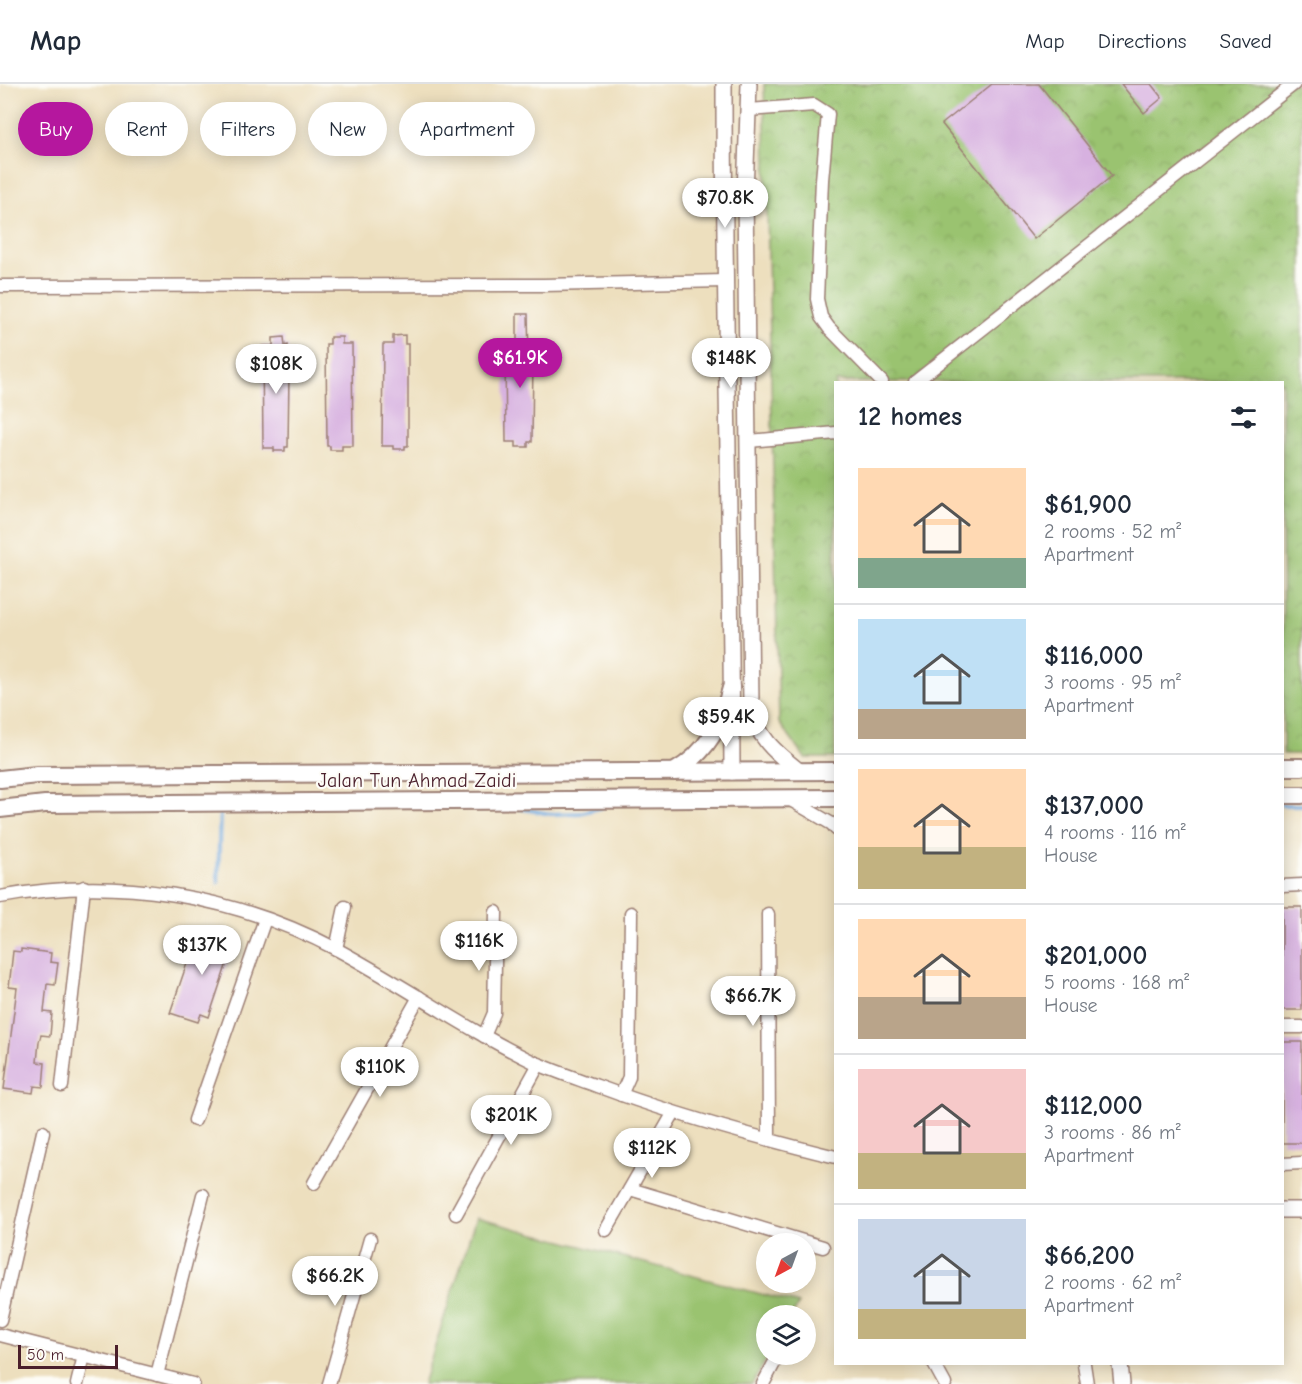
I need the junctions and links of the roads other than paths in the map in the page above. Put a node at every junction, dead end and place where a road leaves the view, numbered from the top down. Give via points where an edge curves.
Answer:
1 (724, 84) edge
2 (749, 84) edge
3 (1294, 84) edge
4 (749, 110) junction
5 (745, 193) junction
6 (724, 282) junction
7 (0, 286) edge
8 (747, 336) junction
9 (881, 381) edge
10 (916, 381) edge
11 (834, 433) edge
12 (749, 441) junction
13 (731, 524) junction
14 (731, 688) junction
15 (1284, 767) edge
16 (1302, 767) edge
17 (799, 771) junction
18 (834, 771) edge
19 (673, 772) junction
20 (732, 772) junction
21 (0, 779) edge
22 (1284, 795) edge
23 (1302, 795) edge
24 (787, 798) junction
25 (834, 798) edge
26 (0, 809) edge
27 (834, 826) edge
28 (1302, 885) edge
29 (1284, 886) edge
30 (84, 887) junction
31 (0, 897) edge
32 (345, 907) dead end
33 (496, 912) dead end
34 (631, 913) dead end
35 (768, 914) dead end
36 (265, 919) junction
37 (336, 949) junction
38 (419, 997) junction
39 (1284, 1027) edge
40 (1302, 1027) edge
41 (484, 1036) junction
42 (539, 1064) junction
43 (62, 1086) dead end
44 (621, 1095) junction
45 (673, 1114) junction
46 (195, 1120) dead end
47 (43, 1132) dead end
48 (769, 1139) junction
49 (834, 1156) edge
50 (1302, 1163) edge
51 (1284, 1164) edge
52 (314, 1183) dead end
53 (630, 1189) junction
54 (203, 1196) dead end
55 (1284, 1210) edge
56 (1302, 1210) edge
57 (456, 1214) dead end
58 (606, 1230) dead end
59 (370, 1239) dead end
60 (823, 1247) dead end
61 (0, 1320) edge
62 (0, 1335) edge
63 (84, 1356) junction
64 (773, 1365) edge
65 (935, 1365) edge
66 (1085, 1365) edge
67 (1120, 1365) edge
68 (157, 1375) junction
69 (77, 1384) edge
70 (193, 1384) edge
71 (329, 1384) edge
72 (763, 1384) edge
73 (945, 1384) edge
74 (1087, 1384) edge
75 (1122, 1384) edge

1 - 6 street
2 - 4 street
3 - 10 street
4 - 5 street
4 - 9 street via 814,105 828,114 817,299 821,318
5 - 6 street via 741,262
5 - 8 street
6 - 7 street
6 - 8 street via 740,301
6 - 13 street
8 - 12 street
11 - 12 street
12 - 13 street via 739,468
12 - 17 street via 752,715 771,749
13 - 14 street
14 - 19 main road via 724,716 711,739
14 - 20 street
15 - 16 main road
17 - 18 main road, Jalan Tun Ahmad Zaidi
17 - 20 main road, Jalan Tun Ahmad Zaidi
19 - 20 main road, Jalan Tun Ahmad Zaidi
19 - 21 main road, Jalan Tun Ahmad Zaidi via 49,775
22 - 23 main road
24 - 25 main road, Jalan Tun Ahmad Zaidi
24 - 26 main road, Jalan Tun Ahmad Zaidi via 45,804
24 - 27 street
28 - 29 street
30 - 31 street
30 - 36 street via 170,894 213,902
30 - 43 street
32 - 37 street
33 - 41 street via 494,1013
34 - 44 street via 629,1077
35 - 48 street
36 - 37 street
36 - 46 street
37 - 38 street
38 - 41 street
38 - 52 street
39 - 40 street
41 - 42 street
42 - 44 street
42 - 57 street
44 - 45 street
45 - 48 street
45 - 53 street
47 - 61 street
48 - 49 street
50 - 51 street
53 - 58 street
53 - 60 street
54 - 68 street
55 - 56 street
59 - 71 street
62 - 63 street
63 - 68 street
63 - 69 street
64 - 72 street
65 - 73 street
66 - 74 street
67 - 75 street
68 - 70 street

